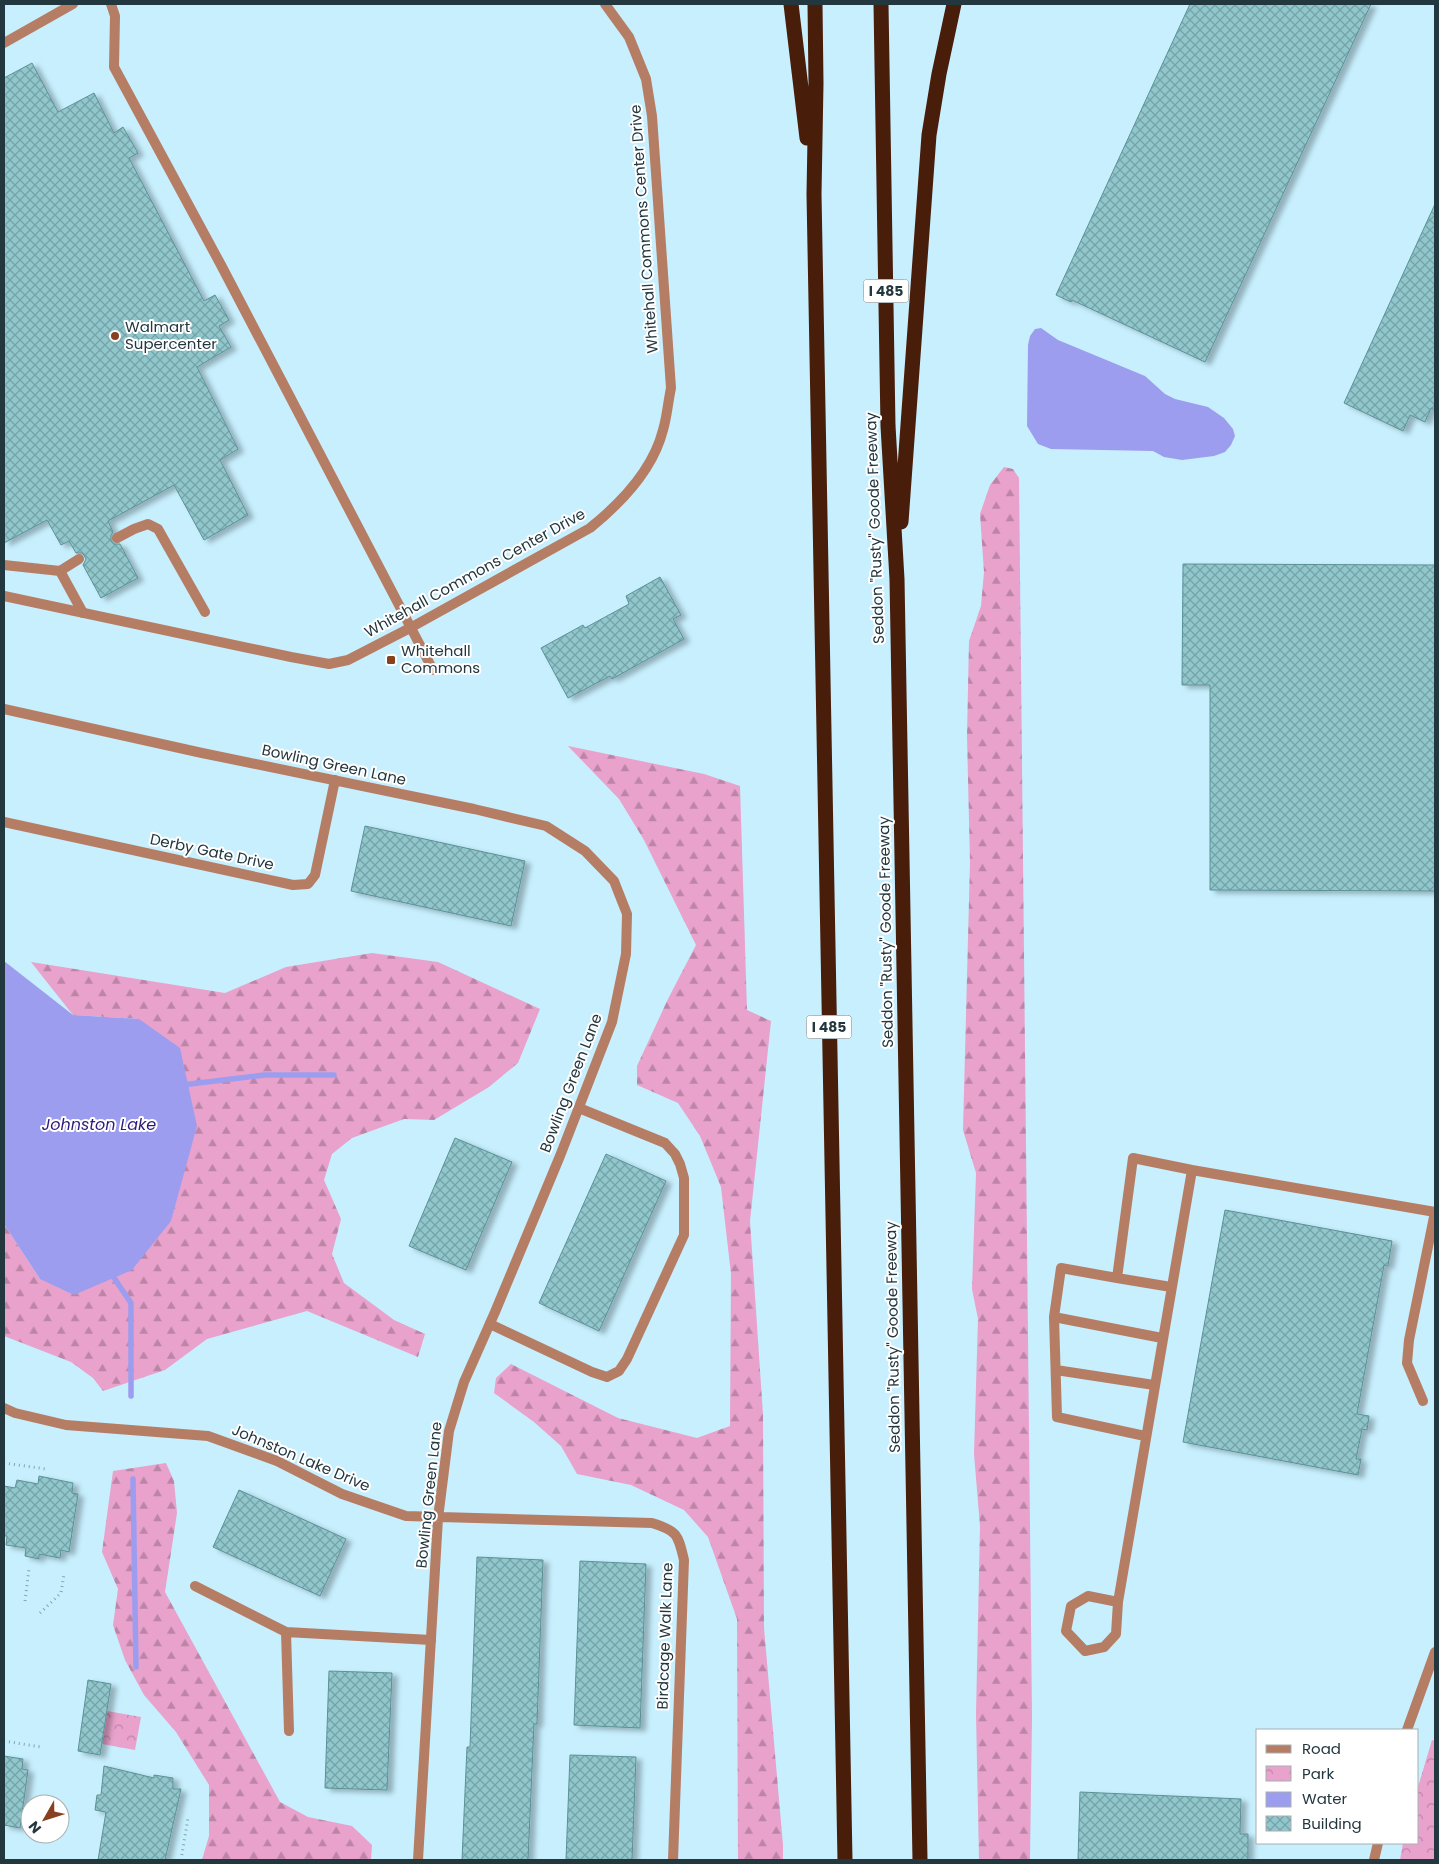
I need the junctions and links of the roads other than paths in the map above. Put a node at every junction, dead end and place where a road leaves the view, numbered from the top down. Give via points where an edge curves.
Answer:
1 (71, 4) edge
2 (111, 4) edge
3 (606, 4) edge
4 (791, 4) edge
5 (815, 4) edge
6 (881, 4) edge
7 (954, 4) edge
8 (4, 43) edge
9 (814, 194) junction
10 (117, 538) dead end
11 (79, 559) dead end
12 (4, 565) edge
13 (60, 571) junction
14 (897, 579) junction
15 (4, 596) edge
16 (205, 612) dead end
17 (83, 613) junction
18 (410, 628) junction
19 (433, 670) dead end
20 (4, 709) edge
21 (335, 780) junction
22 (4, 822) edge
23 (579, 1108) junction
24 (1192, 1170) junction
25 (1435, 1212) edge
26 (1117, 1278) junction
27 (1171, 1287) junction
28 (1054, 1317) junction
29 (490, 1324) junction
30 (1162, 1338) junction
31 (1056, 1370) junction
32 (1154, 1386) junction
33 (1423, 1401) dead end
34 (4, 1408) edge
35 (1145, 1436) junction
36 (438, 1518) junction
37 (195, 1586) dead end
38 (1118, 1602) junction
39 (286, 1632) junction
40 (431, 1640) junction
41 (1435, 1652) edge
42 (1407, 1729) edge
43 (289, 1731) dead end
44 (1378, 1844) edge
45 (418, 1860) edge
46 (672, 1860) edge
47 (845, 1860) edge
48 (920, 1860) edge
49 (1374, 1860) edge

1 - 8 street
2 - 18 street via 115,16 114,67
3 - 18 street, Whitehall Commons Center Drive via 628,37 646,79 652,116 671,388 663,431 651,461 629,491 590,528
4 - 9 highway
5 - 9 highway, I 485
6 - 14 highway, Seddon "Rusty" Goode Freeway / I 485 via 888,426
7 - 14 highway via 929,135
9 - 47 highway, I 485
10 - 16 street via 148,524 158,529
11 - 13 street
12 - 13 street
13 - 17 street
14 - 48 highway, Seddon "Rusty" Goode Freeway / I 485
15 - 17 street, Whitehall Commons Center Drive
17 - 18 street, Whitehall Commons Center Drive via 329,664 348,660
18 - 19 street
20 - 21 street, Bowling Green Lane
21 - 22 street, Derby Gate Drive via 315,875 308,884 293,885
21 - 23 street, Bowling Green Lane via 546,826 585,850 614,881 627,914 626,954 612,1022
23 - 29 street, Bowling Green Lane
23 - 29 street via 665,1143 675,1154 684,1178 684,1235 627,1359 619,1371 607,1377
24 - 25 street
24 - 26 street via 1133,1158
24 - 27 street
25 - 33 street via 1407,1363
26 - 27 street
26 - 28 street via 1061,1268
27 - 30 street
28 - 30 street
28 - 31 street
29 - 36 street, Bowling Green Lane via 464,1382 449,1431
30 - 32 street
31 - 32 street
31 - 35 street via 1057,1417
32 - 35 street
34 - 36 street, Johnston Lake Drive via 66,1425 208,1436 277,1461 342,1494 406,1516
35 - 38 street
36 - 40 street, Bowling Green Lane
36 - 46 street, Birdcage Walk Lane via 652,1524 669,1528 679,1539 684,1560
37 - 39 street
38 - 38 street via 1088,1596 1071,1606 1066,1631 1086,1652 1104,1647 1116,1634
39 - 40 street
39 - 43 street
40 - 45 street, Bowling Green Lane
41 - 42 street
44 - 49 street

